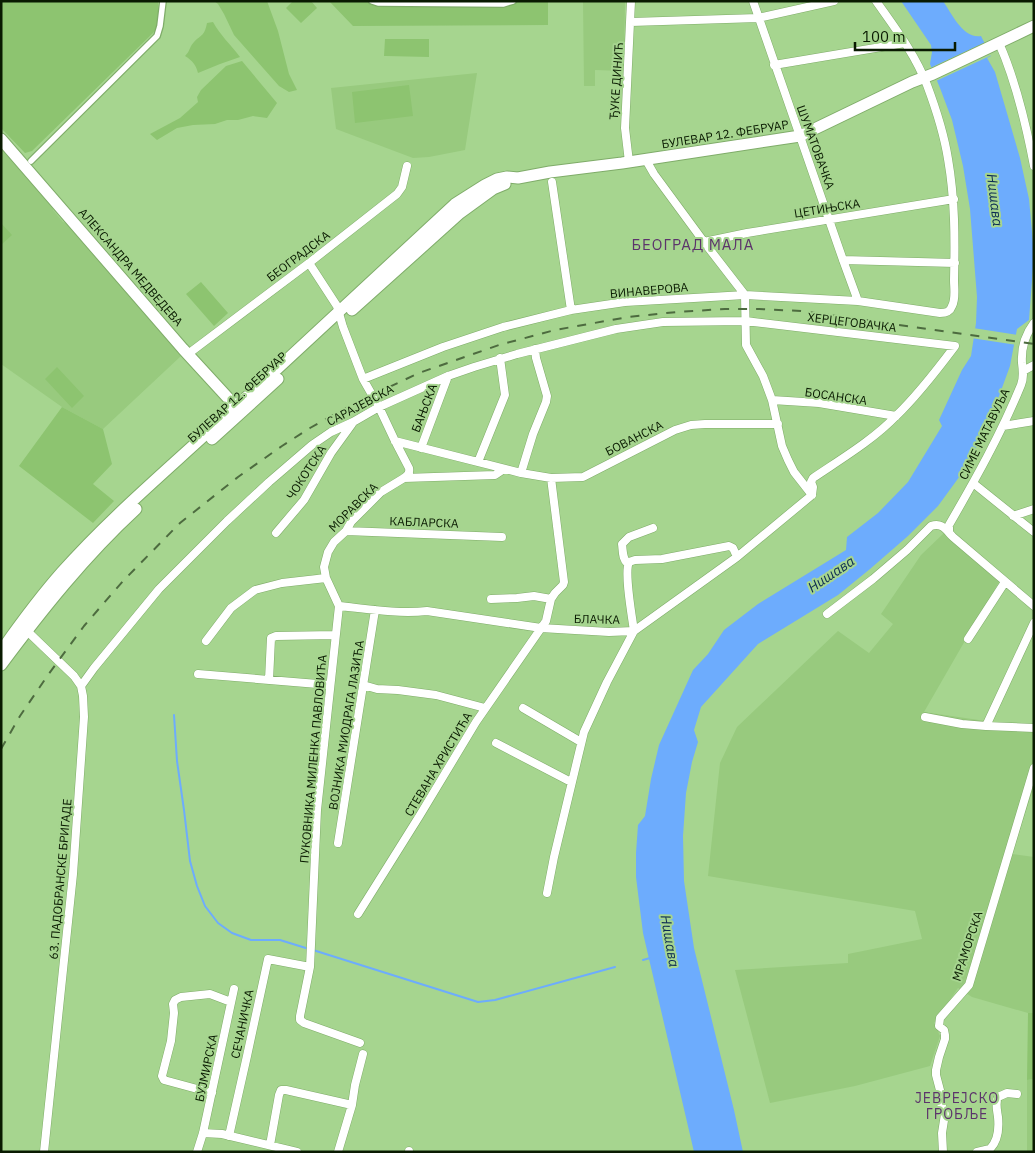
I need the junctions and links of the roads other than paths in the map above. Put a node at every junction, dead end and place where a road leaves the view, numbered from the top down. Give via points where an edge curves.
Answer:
1 (163, 1) edge
2 (372, 1) edge
3 (513, 1) edge
4 (632, 1) edge
5 (752, 1) edge
6 (834, 1) edge
7 (876, 1) edge
8 (758, 18) junction
9 (631, 22) junction
10 (1034, 26) edge
11 (906, 43) junction
12 (994, 45) junction
13 (774, 65) junction
14 (928, 76) junction
15 (800, 136) junction
16 (1031, 137) edge
17 (1, 139) edge
18 (646, 160) junction
19 (31, 161) dead end
20 (629, 162) junction
21 (407, 166) dead end
22 (1034, 166) edge
23 (552, 182) dead end
24 (954, 198) junction
25 (830, 219) junction
26 (704, 242) junction
27 (843, 260) junction
28 (309, 263) junction
29 (955, 263) junction
30 (745, 294) junction
31 (858, 301) junction
32 (571, 310) junction
33 (340, 316) junction
34 (745, 321) junction
35 (1034, 323) edge
36 (535, 349) junction
37 (188, 354) junction
38 (500, 358) junction
39 (1034, 365) edge
40 (1023, 371) junction
41 (448, 376) junction
42 (363, 379) junction
43 (772, 400) junction
44 (379, 407) junction
45 (238, 409) junction
46 (896, 416) junction
47 (1034, 421) edge
48 (353, 422) junction
49 (778, 424) junction
50 (1003, 426) junction
51 (395, 441) junction
52 (421, 448) junction
53 (478, 462) junction
54 (504, 469) junction
55 (521, 473) junction
56 (404, 478) junction
57 (551, 478) junction
58 (973, 483) junction
59 (812, 495) junction
60 (1034, 509) edge
61 (1013, 516) junction
62 (653, 528) dead end
63 (346, 530) junction
64 (949, 531) junction
65 (1034, 532) edge
66 (276, 533) dead end
67 (502, 537) dead end
68 (737, 557) junction
69 (628, 564) junction
70 (326, 578) junction
71 (1005, 582) junction
72 (491, 599) dead end
73 (551, 599) junction
74 (338, 606) junction
75 (1034, 606) edge
76 (375, 610) junction
77 (827, 614) dead end
78 (1034, 623) edge
79 (23, 628) junction
80 (541, 628) junction
81 (634, 631) junction
82 (335, 635) junction
83 (968, 639) dead end
84 (206, 641) dead end
85 (1, 651) edge
86 (1, 665) edge
87 (198, 674) dead end
88 (269, 680) junction
89 (330, 685) junction
90 (363, 685) junction
91 (81, 686) junction
92 (485, 708) junction
93 (523, 708) dead end
94 (925, 717) dead end
95 (986, 726) junction
96 (1034, 728) edge
97 (581, 742) junction
98 (496, 743) dead end
99 (1034, 768) edge
100 (571, 782) junction
101 (338, 843) dead end
102 (547, 893) dead end
103 (358, 914) dead end
104 (310, 967) junction
105 (234, 989) dead end
106 (232, 1002) junction
107 (360, 1043) dead end
108 (364, 1054) dead end
109 (212, 1093) junction
110 (1017, 1094) dead end
111 (352, 1104) junction
112 (204, 1133) junction
113 (229, 1136) junction
114 (270, 1145) junction
115 (44, 1152) edge
116 (197, 1152) edge
117 (297, 1152) edge
118 (338, 1152) edge
119 (943, 1152) edge
120 (977, 1152) edge

1 - 19 street via 157,36
2 - 3 street via 378,4 503,4
4 - 9 street, ЂУКЕ ДИНИЋ
5 - 8 street, ШУМАТОВАЧКА
6 - 8 street
7 - 11 street
8 - 9 street
8 - 13 street, ШУМАТОВАЧКА
9 - 20 street, ЂУКЕ ДИНИЋ via 624,128
10 - 12 main road, БУЛЕВАР 12. ФЕБРУАР
11 - 13 street
11 - 14 street
12 - 14 main road, БУЛЕВАР 12. ФЕБРУАР
12 - 16 street via 1009,68
13 - 15 street, ШУМАТОВАЧКА
14 - 15 main road, БУЛЕВАР 12. ФЕБРУАР
14 - 24 street
15 - 18 main road, БУЛЕВАР 12. ФЕБРУАР
15 - 25 street, ШУМАТОВАЧКА
16 - 22 street
17 - 37 main road, АЛЕКСАНДРА МЕДВЕДЕВА
18 - 20 main road, БУЛЕВАР 12. ФЕБРУАР
18 - 26 street
20 - 33 main road, БУЛЕВАР 12. ФЕБРУАР via 507,177 480,187 455,204
21 - 28 street, БЕОГРАДСКА via 397,194
23 - 32 street
24 - 25 street, ЦЕТИЊСКА
24 - 29 street
25 - 26 street, ЦЕТИЊСКА
25 - 27 street, ШУМАТОВАЧКА
26 - 30 street
27 - 29 street
27 - 31 street, ШУМАТОВАЧКА
28 - 33 street
28 - 37 street, БЕОГРАДСКА
29 - 31 street, ВИНАВЕРОВА via 953,304 947,312
30 - 31 street, ВИНАВЕРОВА
30 - 32 street, ВИНАВЕРОВА via 625,302
30 - 34 street
32 - 42 street, ВИНАВЕРОВА via 443,347
33 - 42 street
33 - 45 main road, БУЛЕВАР 12. ФЕБРУАР via 249,395
34 - 36 street, САРАЈЕВСКА via 651,323
34 - 43 street via 746,345
34 - 46 street, ХЕРЦЕГОВАЧКА via 955,346
35 - 40 street, СИМЕ МАТАВУЉА via 1024,342
36 - 38 street, САРАЈЕВСКА
36 - 55 street via 547,396
37 - 45 main road, АЛЕКСАНДРА МЕДВЕДЕВА
38 - 41 street, САРАЈЕВСКА
38 - 53 street via 505,396
39 - 40 street
40 - 50 street, СИМЕ МАТАВУЉА via 1022,383
41 - 44 street, САРАЈЕВСКА
41 - 52 street, БАЊСКА
42 - 44 street
43 - 46 street, БОСАНСКА via 819,403
43 - 49 street
44 - 48 street, САРАЈЕВСКА
44 - 51 street
45 - 79 main road, БУЛЕВАР 12. ФЕБРУАР via 219,422 107,525 45,592
46 - 59 street via 855,450 813,478
47 - 50 street
48 - 66 street, ЧОКОТСКА via 304,500
48 - 91 street, САРАЈЕВСКА via 312,445 227,521 159,590
49 - 57 street, БОВАНСКА via 691,425 583,477
49 - 59 street via 788,460
50 - 58 street, СИМЕ МАТАВУЉА
51 - 52 street, БОВАНСКА
51 - 56 street via 410,468
52 - 53 street, БОВАНСКА
53 - 54 street, БОВАНСКА
54 - 55 street, БОВАНСКА
54 - 56 street, БОВАНСКА via 495,475
55 - 57 street, БОВАНСКА
56 - 63 street, МОРАВСКА via 381,492
57 - 73 street, СТЕВАНА ХРИСТИЋА via 564,580
58 - 61 street
58 - 64 street, СИМЕ МАТАВУЉА via 949,525
59 - 68 street, БЛАЧКА
60 - 61 street
61 - 65 street
62 - 69 street via 629,537 622,544 623,557
63 - 67 street, КАБЛАРСКА
63 - 70 street, МОРАВСКА via 328,552 324,567
64 - 71 street
64 - 77 street via 941,525 931,526 873,579
68 - 69 street via 729,546 662,559 635,560
68 - 81 street, БЛАЧКА
69 - 81 street
70 - 74 street, МОРАВСКА
70 - 84 street via 255,590 232,608
71 - 75 street
71 - 83 street
72 - 73 street via 534,596
73 - 80 street, СТЕВАНА ХРИСТИЋА
74 - 76 street, БЛАЧКА
74 - 82 street, ПУКОВНИКА МИЛЕНКА ПАВЛОВИЋА
76 - 80 street, БЛАЧКА via 427,611
76 - 90 street, ВОЈНИКА МИОДРАГА ЛАЗИЋА
78 - 95 street
79 - 85 main road, БУЛЕВАР 12. ФЕБРУАР
79 - 86 main road, БУЛЕВАР 12. ФЕБРУАР
79 - 91 street
80 - 81 street, БЛАЧКА
80 - 92 street, СТЕВАНА ХРИСТИЋА
81 - 97 street via 606,682
82 - 88 street via 272,638
82 - 89 street, ПУКОВНИКА МИЛЕНКА ПАВЛОВИЋА
87 - 88 street
88 - 89 street
89 - 104 street, ПУКОВНИКА МИЛЕНКА ПАВЛОВИЋА via 317,810
90 - 92 street via 436,696
90 - 101 street, ВОЈНИКА МИОДРАГА ЛАЗИЋА
91 - 115 street, 63. ПАДОБРАНСКЕ БРИГАДЕ via 84,717 73,874
92 - 103 street, СТЕВАНА ХРИСТИЋА
93 - 97 street
94 - 95 street
95 - 96 street
97 - 100 street
98 - 100 street
99 - 119 street, МРАМОРСКА via 969,984 940,1018 939,1026 944,1030 945,1039 936,1075 945,1114
100 - 102 street
104 - 107 street, ПУКОВНИКА МИЛЕНКА ПАВЛОВИЋА via 300,1020
104 - 113 street, СЕЧАНИЧКА via 268,959
105 - 106 street, БУЈМИРСКА
106 - 109 street, БУЈМИРСКА
106 - 109 street via 210,994 181,997 173,1004 171,1042 162,1076 164,1080
108 - 111 street
109 - 112 street, БУЈМИРСКА
110 - 120 street via 998,1097 996,1141 990,1149
111 - 114 street via 281,1090
111 - 118 street
112 - 113 street
112 - 116 street, БУЈМИРСКА
113 - 114 street
114 - 117 street

